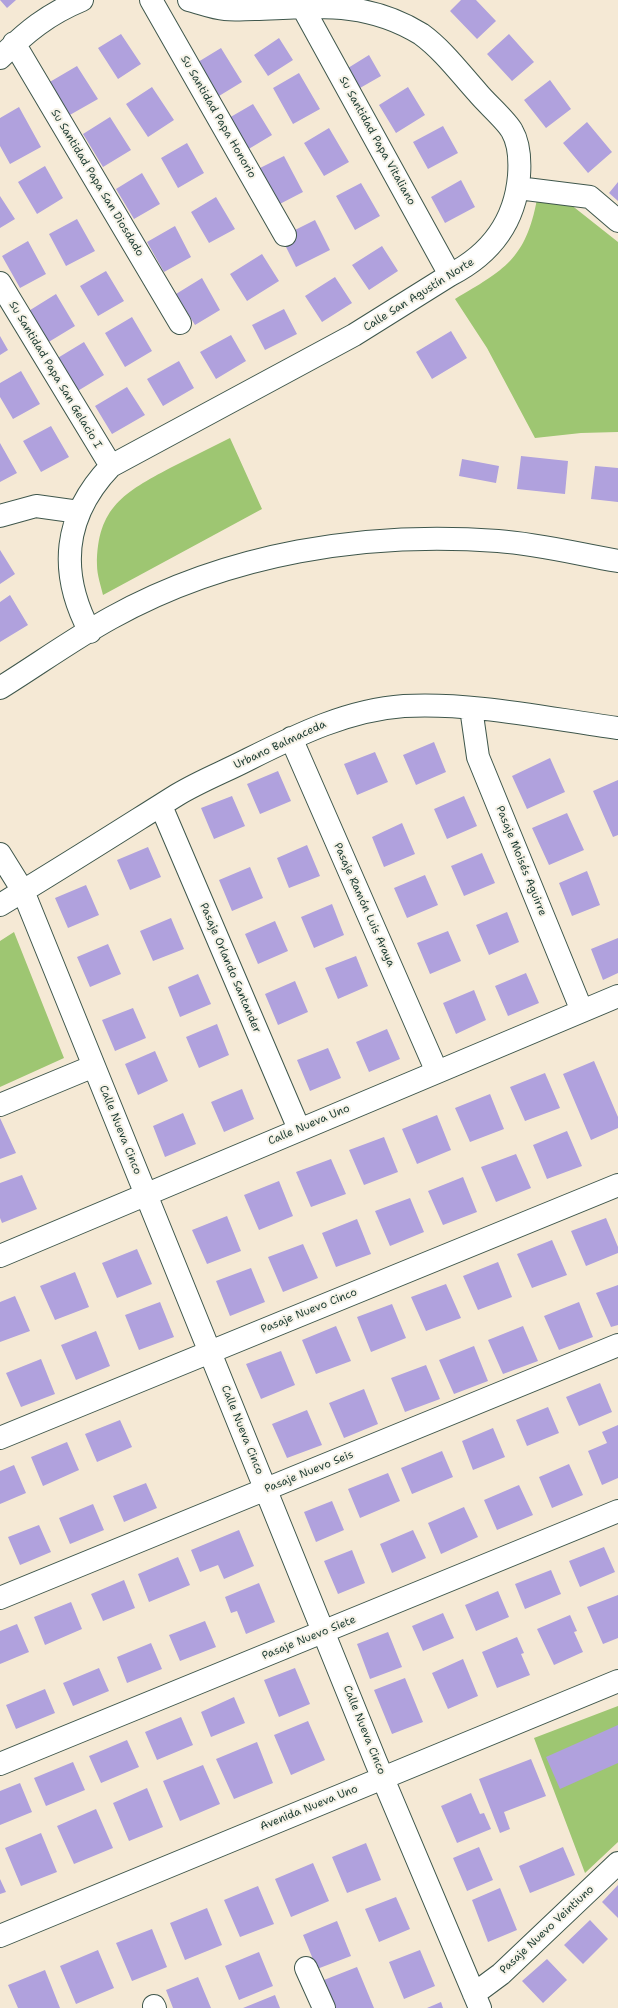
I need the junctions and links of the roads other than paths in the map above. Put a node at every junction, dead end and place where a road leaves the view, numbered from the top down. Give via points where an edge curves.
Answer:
1 (82, 0) edge
2 (151, 0) edge
3 (189, 0) edge
4 (303, 8) junction
5 (7, 51) edge
6 (518, 188) junction
7 (618, 221) edge
8 (285, 235) dead end
9 (450, 275) junction
10 (0, 283) edge
11 (180, 323) dead end
12 (111, 466) junction
13 (79, 512) junction
14 (0, 516) edge
15 (618, 561) edge
16 (90, 632) junction
17 (0, 688) edge
18 (471, 708) junction
19 (618, 728) edge
20 (291, 738) junction
21 (161, 806) junction
22 (0, 854) edge
23 (23, 891) junction
24 (0, 905) edge
25 (618, 996) edge
26 (582, 1011) junction
27 (94, 1066) junction
28 (437, 1072) junction
29 (0, 1105) edge
30 (299, 1129) junction
31 (618, 1185) edge
32 (146, 1194) junction
33 (0, 1256) edge
34 (618, 1345) edge
35 (210, 1352) junction
36 (0, 1438) edge
37 (266, 1489) junction
38 (618, 1511) edge
39 (0, 1598) edge
40 (324, 1632) junction
41 (618, 1681) edge
42 (0, 1764) edge
43 (383, 1778) junction
44 (618, 1863) edge
45 (0, 1936) edge
46 (306, 1968) dead end
47 (477, 2001) edge
48 (324, 2008) edge

1 - 5 street via 36,24
2 - 8 street, Su Santidad Papa Honorio
3 - 4 street, Calle San Agustín Norte via 224,9
4 - 6 street, Calle San Agustín Norte via 346,5 368,9 388,15 422,35 436,47 512,131 520,168
4 - 9 street, Su Santidad Papa Vitaliano
5 - 11 street, Su Santidad Papa San Diosdado
6 - 7 street via 590,196
6 - 9 street, Calle San Agustín Norte via 509,219 491,246 465,267
9 - 12 street, Calle San Agustín Norte via 354,335
10 - 12 street, Su Santidad Papa San Gelacio I
12 - 13 street, Calle San Agustín Norte via 98,480
13 - 14 street via 36,506
13 - 16 street, Calle San Agustín Norte via 72,532 70,575 76,602
15 - 16 street via 500,541 405,538 357,542 310,549 208,576 159,595 111,618
16 - 17 street
18 - 19 street, Urbano Balmaceda
18 - 20 street, Urbano Balmaceda via 417,706 374,710 318,726
18 - 26 street, Pasaje Moisés Aguirre via 478,757
20 - 21 street, Urbano Balmaceda
20 - 28 street, Pasaje Ramón Luis Araya
21 - 23 street, Urbano Balmaceda
21 - 30 street, Pasaje Orlando Santander
22 - 23 street, Calle Nueva Cinco
23 - 24 street, Urbano Balmaceda
23 - 27 street, Calle Nueva Cinco
25 - 26 street, Calle Nueva Uno
26 - 28 street, Calle Nueva Uno
27 - 29 street
27 - 32 street, Calle Nueva Cinco
28 - 30 street, Calle Nueva Uno
30 - 32 street, Calle Nueva Uno
31 - 35 street, Pasaje Nuevo Cinco
32 - 33 street, Calle Nueva Uno
32 - 35 street, Calle Nueva Cinco
34 - 37 street, Pasaje Nuevo Seis
35 - 36 street, Pasaje Nuevo Cinco
35 - 37 street, Calle Nueva Cinco
37 - 39 street, Pasaje Nuevo Seis
37 - 40 street, Calle Nueva Cinco
38 - 40 street, Pasaje Nuevo Siete
40 - 42 street, Pasaje Nuevo Siete
40 - 43 street, Calle Nueva Cinco
41 - 43 street, Avenida Nueva Uno
43 - 45 street, Avenida Nueva Uno
43 - 47 street, Calle Nueva Cinco
44 - 47 street, Pasaje Nuevo Veintiuno via 501,1974
46 - 48 street

